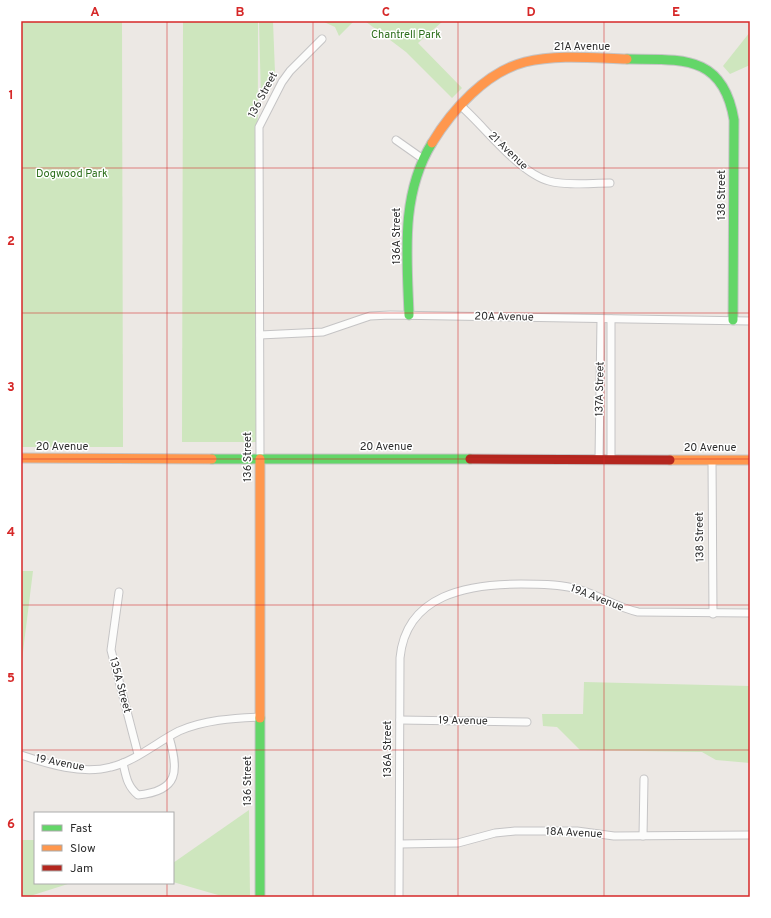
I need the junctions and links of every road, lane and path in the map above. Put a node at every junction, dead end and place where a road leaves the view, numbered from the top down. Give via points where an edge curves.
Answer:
1 (322, 39) dead end
2 (714, 76) joint
3 (461, 106) junction
4 (396, 140) dead end
5 (423, 159) junction
6 (610, 183) dead end
7 (409, 315) junction
8 (601, 319) junction
9 (611, 319) junction
10 (733, 320) junction
11 (750, 321) edge
12 (260, 335) junction
13 (600, 377) junction
14 (611, 377) junction
15 (21, 458) edge
16 (260, 459) junction
17 (599, 459) junction
18 (611, 460) junction
19 (712, 460) junction
20 (750, 460) edge
21 (119, 592) dead end
22 (424, 608) joint
23 (750, 613) edge
24 (713, 614) junction
25 (260, 717) junction
26 (400, 720) junction
27 (527, 722) dead end
28 (169, 737) junction
29 (138, 754) junction
30 (21, 755) edge
31 (123, 763) junction
32 (644, 779) dead end
33 (750, 835) edge
34 (643, 836) junction
35 (400, 844) junction
36 (260, 897) edge
37 (399, 897) edge

1 - 12 street, 136 Street via 282,82 259,127
2 - 3 street, 21A Avenue via 694,63 671,59 534,60 520,63 497,74
2 - 10 street, 138 Street via 731,102 734,120
3 - 5 street, 136A Street
3 - 6 street, 21 Avenue via 521,165 541,178 565,183
4 - 5 street
5 - 7 street, 136A Street via 414,179 409,202
7 - 8 street, 20A Avenue
7 - 12 street, 20A Avenue via 370,316 310,334
8 - 9 street, 20A Avenue
8 - 13 street, 137A Street
9 - 10 street, 20A Avenue
9 - 14 street, 137A Street
10 - 11 street, 20A Avenue
12 - 16 street, 136 Street
13 - 14 street
13 - 17 street, 137A Street
14 - 18 street, 137A Street
15 - 16 street, 20 Avenue
16 - 17 street, 20 Avenue
16 - 25 street, 136 Street
17 - 18 street, 20 Avenue
18 - 19 street, 20 Avenue
19 - 20 street, 20 Avenue
19 - 24 street, 138 Street
21 - 29 street, 135A Street via 111,650
22 - 24 street, 19A Avenue via 445,597 480,587 501,584 548,584 575,588 625,610
22 - 26 street, 136A Street via 409,625 401,646
23 - 24 street, 19A Avenue
25 - 28 street, 19 Avenue via 225,719 180,731
25 - 36 street, 136 Street
26 - 27 street, 19 Avenue
26 - 35 street, 136A Street
28 - 29 street, 19 Avenue
28 - 31 street via 175,759 174,772 166,787 154,793 138,795 126,781
29 - 31 street, 19 Avenue
30 - 31 street, 19 Avenue via 84,770 110,768
32 - 34 street
33 - 34 street, 18A Avenue
34 - 35 street, 18A Avenue via 515,831 495,833 458,843
35 - 37 street, 136A Street

